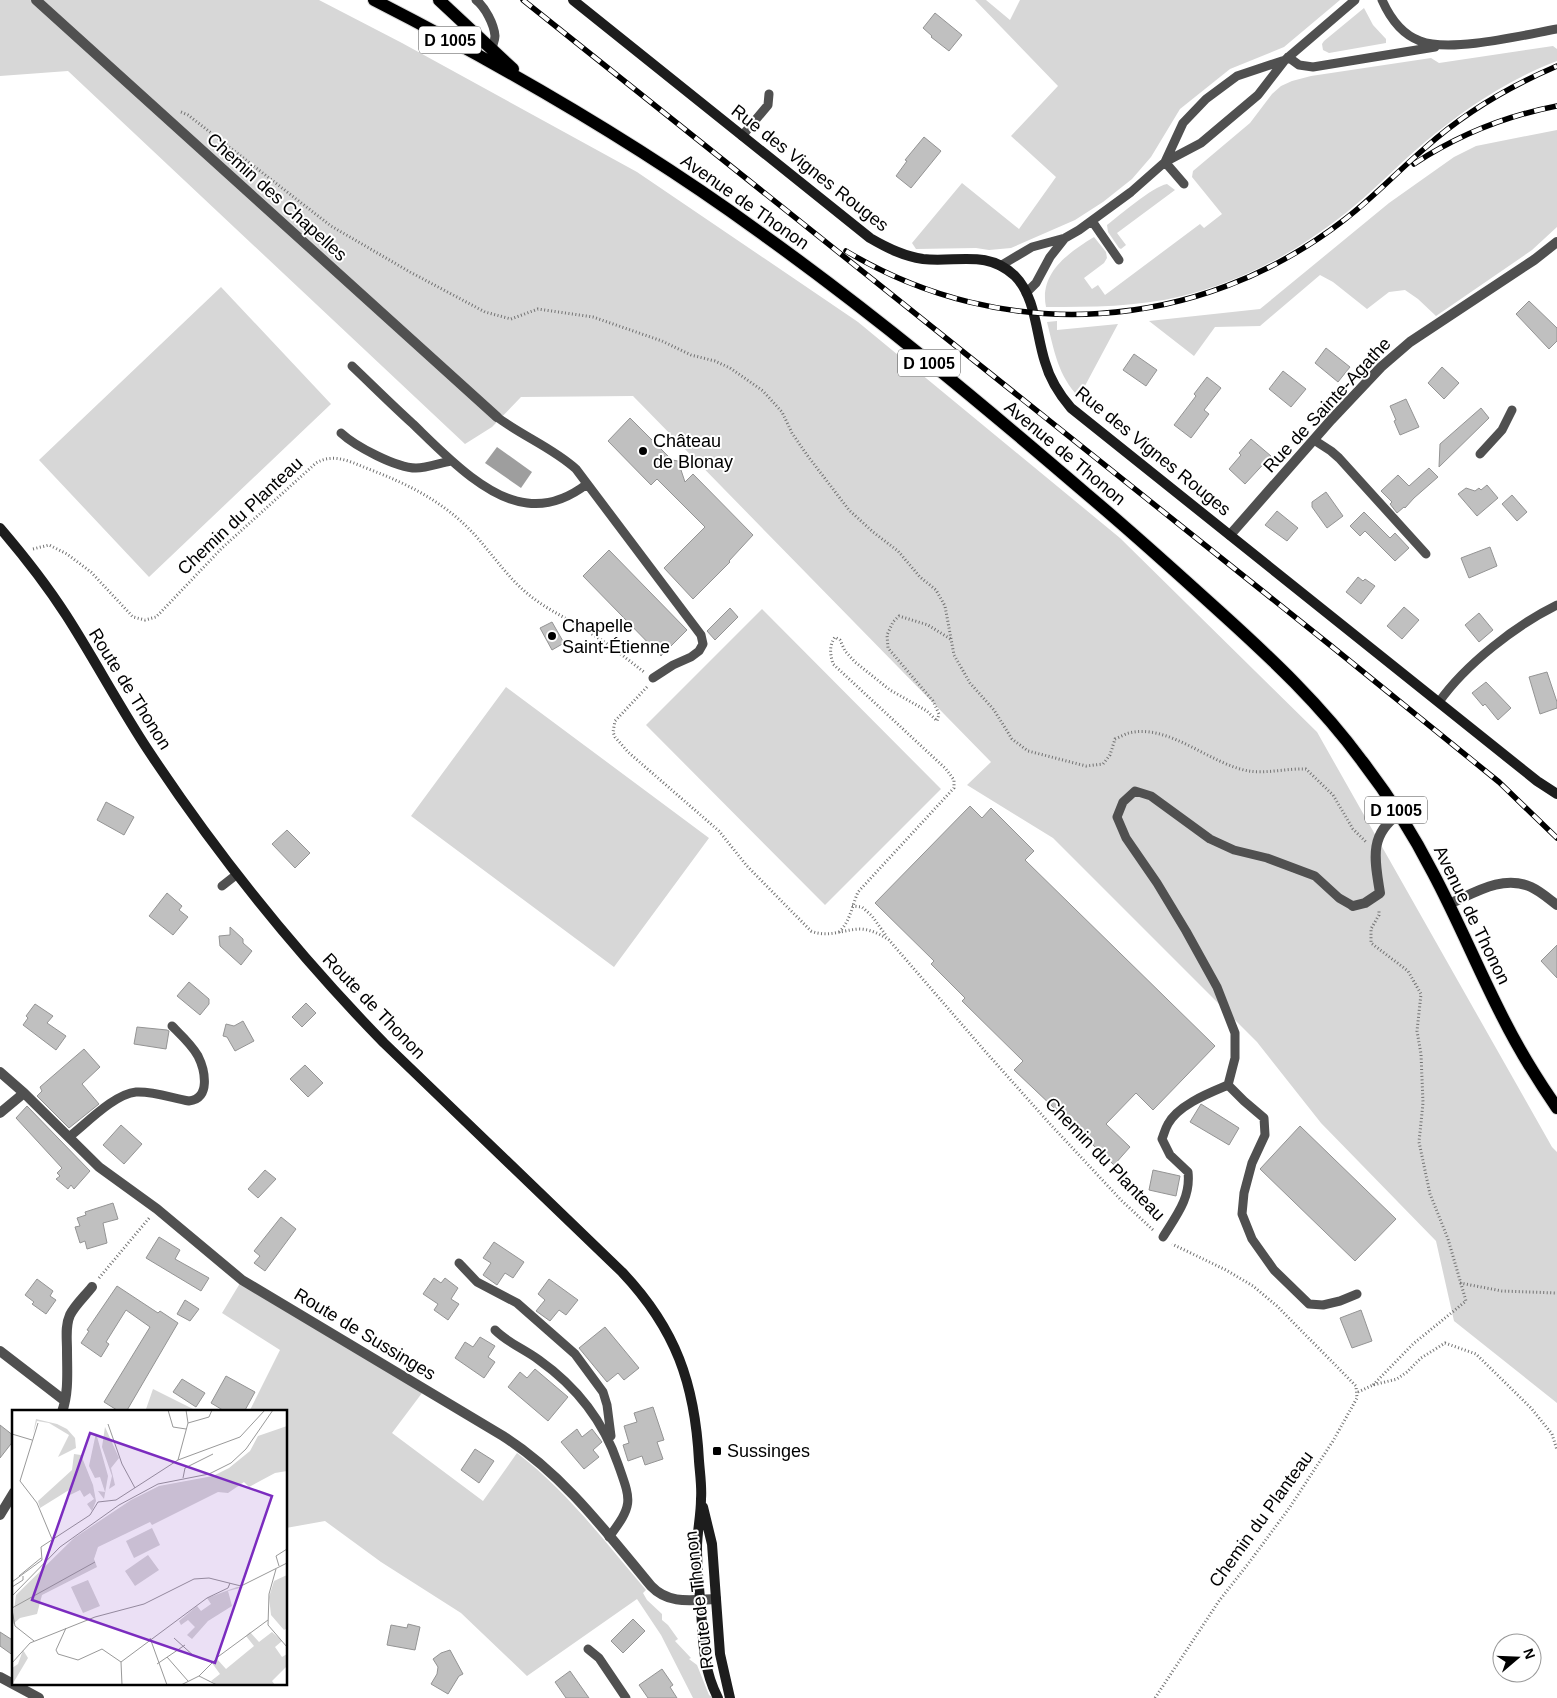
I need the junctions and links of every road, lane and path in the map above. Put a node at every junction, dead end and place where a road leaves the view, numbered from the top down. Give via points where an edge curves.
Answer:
1 (36, 0) edge
2 (374, 0) edge
3 (440, 0) edge
4 (476, 0) edge
5 (573, 0) edge
6 (1355, 0) edge
7 (1382, 0) edge
8 (1557, 29) edge
9 (1447, 45) junction
10 (492, 48) junction
11 (1287, 59) junction
12 (526, 82) junction
13 (769, 94) dead end
14 (179, 111) dead end
15 (742, 136) junction
16 (1165, 162) junction
17 (1184, 184) dead end
18 (1092, 221) junction
19 (1065, 238) junction
20 (1557, 242) edge
21 (1119, 260) dead end
22 (1000, 266) junction
23 (1026, 293) junction
24 (352, 366) dead end
25 (1512, 410) dead end
26 (497, 417) joint
27 (341, 433) dead end
28 (1314, 440) junction
29 (1480, 454) dead end
30 (451, 461) junction
31 (587, 484) junction
32 (0, 528) edge
33 (1230, 535) junction
34 (21, 553) junction
35 (1426, 554) dead end
36 (1557, 605) edge
37 (952, 640) junction
38 (653, 678) junction
39 (1439, 702) junction
40 (1557, 794) edge
41 (1399, 814) junction
42 (1376, 852) junction
43 (236, 875) junction
44 (222, 886) dead end
45 (1380, 893) junction
46 (1448, 904) junction
47 (1557, 905) edge
48 (852, 906) junction
49 (1353, 906) joint
50 (839, 932) junction
51 (889, 940) junction
52 (172, 1026) dead end
53 (0, 1072) edge
54 (1228, 1085) junction
55 (24, 1092) junction
56 (1557, 1108) edge
57 (0, 1113) edge
58 (70, 1138) junction
59 (156, 1209) junction
60 (1163, 1237) junction
61 (459, 1263) dead end
62 (1460, 1283) junction
63 (92, 1287) joint
64 (1557, 1293) edge
65 (1357, 1294) dead end
66 (495, 1330) dead end
67 (0, 1351) edge
68 (1373, 1385) junction
69 (1358, 1392) junction
70 (66, 1401) junction
71 (63, 1410) edge
72 (611, 1444) junction
73 (1557, 1450) edge
74 (12, 1495) edge
75 (701, 1499) junction
76 (0, 1514) edge
77 (610, 1537) junction
78 (716, 1599) junction
79 (700, 1600) junction
80 (588, 1649) dead end
81 (0, 1677) edge
82 (12, 1683) edge
83 (17, 1686) edge
84 (39, 1698) edge
85 (626, 1698) edge
86 (718, 1698) edge
87 (730, 1698) edge
88 (1155, 1698) edge

1 - 26 street, Chemin des Chapelles
2 - 12 main road, Avenue de Thonon / D 1005
3 - 10 main road
4 - 10 lane via 494,31
5 - 15 main road, Rue des Vignes Rouges
6 - 11 lane
7 - 9 lane via 1403,32 1419,41
8 - 9 lane
9 - 11 lane via 1313,66 1299,65
10 - 12 main road
11 - 16 lane via 1240,112 1201,143
11 - 16 lane via 1237,76 1206,99 1183,123
12 - 41 main road, Avenue de Thonon / D 1005 via 681,178 756,229 893,333 1038,452 1166,562 1294,681 1347,741
13 - 15 lane via 768,105
14 - 37 path via 331,226 485,312 511,319 538,308 593,317 730,368 763,391 782,412 807,455 849,510 898,551 936,590 945,606
15 - 22 main road, Rue des Vignes Rouges via 885,247 919,258 981,259
16 - 17 lane
16 - 18 lane
18 - 19 lane
18 - 21 lane
19 - 22 lane via 1032,247
19 - 23 lane
20 - 28 street, Rue de Sainte-Agathe via 1401,349
22 - 23 main road, Rue des Vignes Rouges via 1015,277
23 - 33 main road, Rue des Vignes Rouges via 1048,373 1071,408
24 - 30 lane
25 - 29 lane via 1502,430
26 - 31 lane via 571,464
27 - 30 lane via 364,450 407,466 422,467
28 - 33 street, Rue de Sainte-Agathe
28 - 35 lane via 1339,458
30 - 31 lane via 501,496 526,504 565,498
31 - 38 lane via 703,640 699,652
32 - 34 main road, Route de Thonon
33 - 39 main road, Rue des Vignes Rouges
34 - 38 path, Chemin du Planteau via 44,546 59,549 90,572 128,613 139,619 150,619 316,463 324,458 334,458 400,481 431,497 464,524 534,599 606,643
34 - 43 main road, Route de Thonon via 66,616 151,755
36 - 39 lane via 1514,630 1456,678
37 - 42 path via 954,655 970,683 994,710 1012,739 1028,751 1086,766 1103,764 1115,739 1145,731 1172,738 1249,771 1306,769 1333,795 1353,829
37 - 48 path via 928,625 899,616 887,635 888,648 933,701 939,714 937,721 855,662 840,640 835,637 831,643 829,652 833,664 954,780 954,788 858,892
38 - 50 path via 615,721 614,732 618,742 719,831 746,866 806,927 817,934
39 - 40 main road, Rue des Vignes Rouges
41 - 42 street via 1384,825
41 - 46 main road, Avenue de Thonon / D 1005
42 - 45 street
43 - 44 lane
43 - 75 main road, Route de Thonon via 353,1011 616,1266 647,1301 673,1344 689,1387 697,1430
45 - 49 street via 1365,903
45 - 62 path via 1379,915 1371,929 1371,943 1408,971 1421,994 1417,1032 1423,1103 1419,1142 1430,1194
46 - 47 street via 1492,885 1509,882 1530,887
46 - 56 main road, Avenue de Thonon / D 1005 via 1500,1014
48 - 50 path via 847,925
48 - 51 path via 862,907 872,916
49 - 54 lane via 1315,876 1210,839 1151,796 1135,791 1123,802 1117,817 1126,838 1186,931 1217,987 1236,1033 1235,1058
50 - 51 path via 871,930
51 - 60 path, Chemin du Planteau via 1050,1124 1122,1200
52 - 58 lane via 194,1050 200,1062 204,1086 200,1096 189,1101 143,1092 127,1094 116,1099
53 - 55 street, Route de Sussinges
54 - 60 lane via 1185,1106 1168,1123 1162,1139 1170,1155 1188,1172 1190,1186
54 - 65 lane via 1264,1118 1266,1135 1252,1163 1244,1193 1242,1214 1252,1239 1274,1270 1309,1304 1323,1305
55 - 57 street
55 - 58 street, Route de Sussinges
58 - 59 street, Route de Sussinges via 100,1167
59 - 63 path
59 - 77 street, Route de Sussinges via 253,1287 521,1447 554,1475
60 - 69 path, Chemin du Planteau via 1239,1277 1265,1296 1352,1382
61 - 72 lane via 476,1282 517,1303 576,1354 603,1392
62 - 64 path via 1502,1291
62 - 68 path via 1466,1301 1413,1344
63 - 70 street via 71,1313 67,1327
66 - 72 lane via 566,1382 599,1421
67 - 70 street
68 - 69 path
68 - 73 path via 1397,1379 1421,1358 1445,1344 1476,1354 1531,1408 1552,1434
69 - 88 path, Chemin du Planteau via 1356,1403 1302,1489 1219,1601
70 - 71 street
72 - 77 lane via 628,1501 626,1514
74 - 76 street
75 - 78 main road, Route de Thonon via 712,1544
75 - 79 main road, Route de Thonon via 697,1548
77 - 79 street, Route de Sussinges via 660,1595 676,1600
78 - 79 street, Route de Sussinges
78 - 87 main road, Route de Thonon via 720,1654
79 - 86 main road, Route de Thonon via 705,1661
80 - 85 lane via 599,1658
81 - 82 street
83 - 84 street

